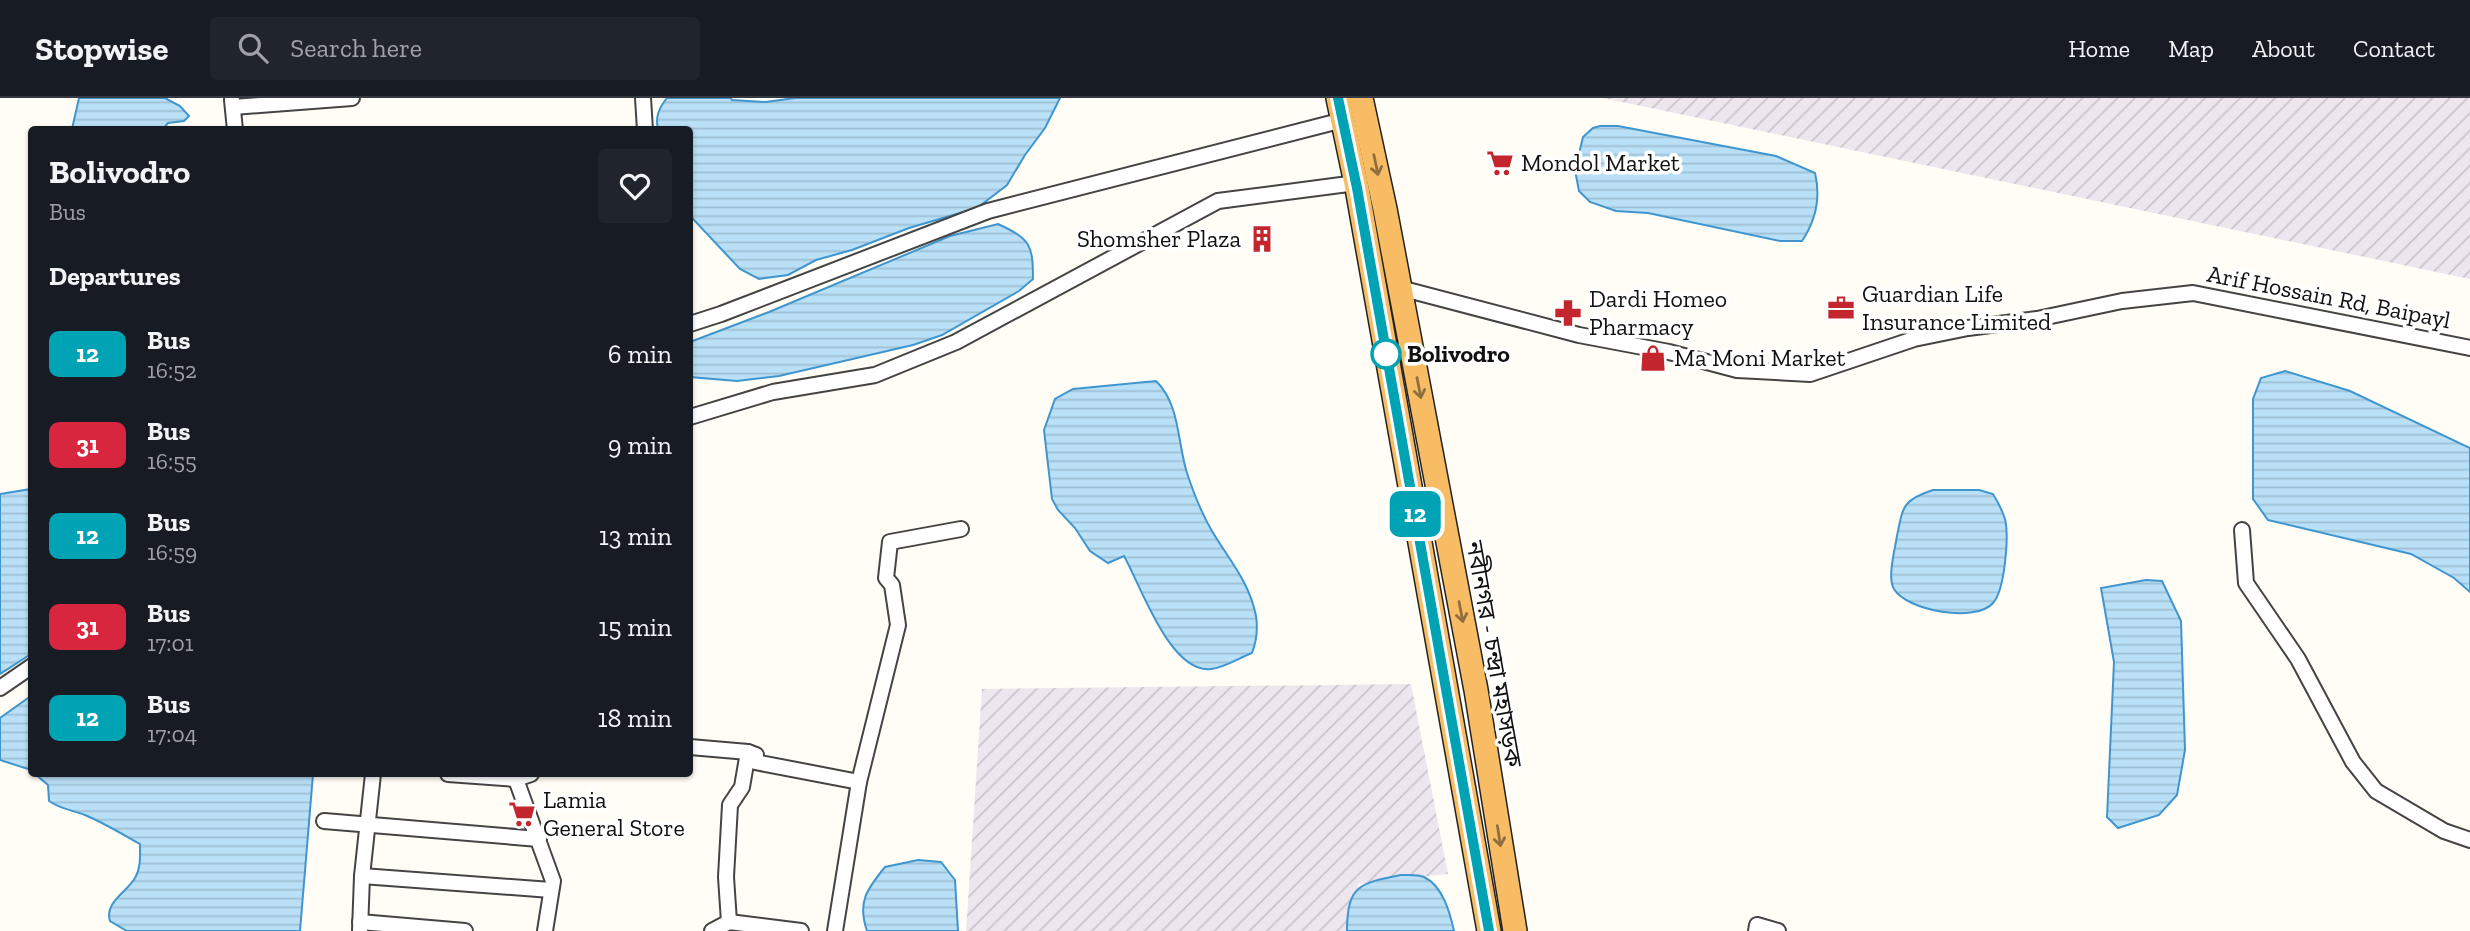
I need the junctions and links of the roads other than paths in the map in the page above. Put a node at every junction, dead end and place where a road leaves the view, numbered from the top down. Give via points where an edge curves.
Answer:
1 (352, 98) edge
2 (643, 98) edge
3 (1361, 98) edge
4 (232, 103) edge
5 (1340, 109) edge
6 (235, 126) edge
7 (645, 126) edge
8 (1356, 183) junction
9 (1400, 288) junction
10 (693, 323) edge
11 (2470, 348) edge
12 (693, 416) edge
13 (961, 529) dead end
14 (2242, 530) dead end
15 (28, 669) edge
16 (0, 688) edge
17 (693, 747) edge
18 (748, 752) junction
19 (373, 777) edge
20 (515, 777) edge
21 (859, 782) junction
22 (324, 821) dead end
23 (366, 825) junction
24 (539, 839) junction
25 (2470, 840) edge
26 (362, 876) junction
27 (551, 890) junction
28 (729, 922) junction
29 (360, 927) edge
30 (465, 931) edge
31 (545, 931) edge
32 (712, 931) edge
33 (801, 931) edge
34 (835, 931) edge
35 (1489, 931) edge
36 (1515, 931) edge
37 (1756, 931) edge
38 (1778, 931) edge

1 - 4 street
2 - 7 street
3 -> 9 highway, নবীনগর - চন্দ্রা মহাসড়ক
4 - 6 street
5 - 8 highway
5 - 10 street via 988,211
8 - 12 street via 1218,201 956,342 875,375 773,392
8 - 35 highway
9 - 11 street, Arif Hossain Rd, Baipayl via 1737,370 1810,374 1914,339 2122,301 2193,293
9 -> 36 highway, নবীনগর - চন্দ্রা মহাসড়ক via 1476,690
13 - 21 street via 890,542 886,578 892,585 898,625
14 - 25 street via 2246,583 2298,659 2353,762 2376,791 2444,831
15 - 16 street
17 - 18 street
18 - 21 street via 756,755 755,762
18 - 28 street via 743,787 730,805
19 - 23 street
20 - 24 street
21 - 34 street
22 - 23 street
23 - 24 street
23 - 26 street
24 - 27 street via 553,881
26 - 27 street
26 - 29 street
27 - 31 street
28 - 32 street
28 - 33 street
29 - 30 street
37 - 38 street via 1757,925

